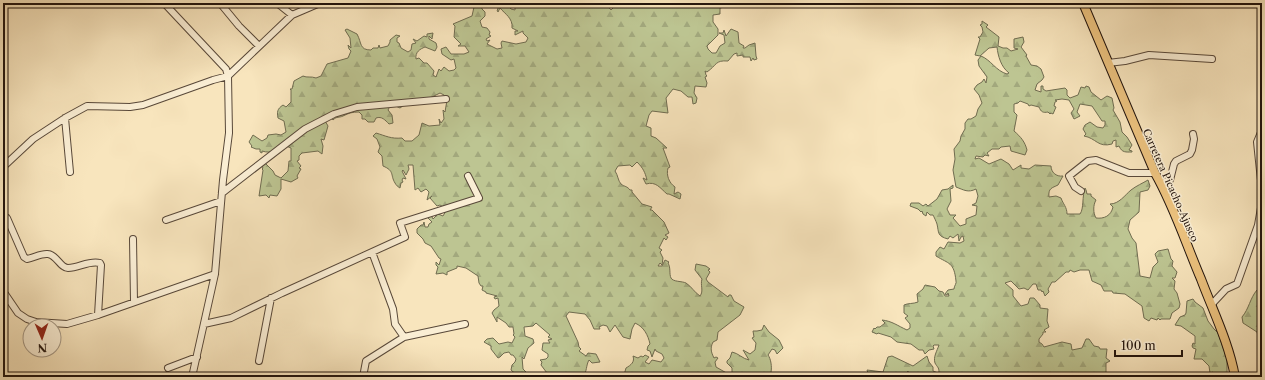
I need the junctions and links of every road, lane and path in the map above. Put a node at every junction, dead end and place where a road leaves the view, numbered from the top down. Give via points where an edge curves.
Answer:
1 (164, 3) edge
2 (220, 3) edge
3 (277, 3) edge
4 (320, 3) edge
5 (1083, 3) edge
6 (292, 15) junction
7 (258, 46) junction
8 (1212, 59) dead end
9 (1108, 64) junction
10 (228, 76) junction
11 (446, 99) dead end
12 (65, 118) junction
13 (1262, 130) edge
14 (1193, 134) dead end
15 (3, 166) edge
16 (70, 172) dead end
17 (1155, 173) junction
18 (468, 176) dead end
19 (1161, 183) junction
20 (1262, 190) edge
21 (1081, 191) dead end
22 (222, 194) junction
23 (221, 200) junction
24 (1262, 202) edge
25 (7, 218) dead end
26 (166, 220) dead end
27 (133, 239) dead end
28 (372, 252) junction
29 (215, 274) junction
30 (3, 291) edge
31 (271, 298) junction
32 (134, 302) junction
33 (1212, 304) junction
34 (98, 315) junction
35 (204, 324) junction
36 (465, 324) dead end
37 (404, 337) junction
38 (197, 357) junction
39 (259, 361) dead end
40 (168, 368) dead end
41 (192, 377) edge
42 (363, 377) edge
43 (1235, 377) edge

1 - 10 street via 226,69
2 - 7 street
3 - 6 street
4 - 6 street
5 - 9 main road, Carretera Picacho-Ajusco
6 - 7 street
7 - 10 street
8 - 9 street via 1149,55
9 - 17 main road, Carretera Picacho-Ajusco
10 - 12 street via 143,105 87,106
10 - 22 street via 228,133
11 - 22 street via 357,107 334,114 305,129
12 - 15 street via 33,139
12 - 16 street
13 - 20 street via 1257,142
14 - 19 street via 1194,145 1190,154 1176,161 1170,180
17 - 19 main road, Carretera Picacho-Ajusco
17 - 21 street via 1129,173 1091,160 1069,176 1074,187
18 - 28 street via 479,198 400,223 405,237
19 - 33 main road, Carretera Picacho-Ajusco
22 - 23 street
23 - 26 street
23 - 29 street
24 - 33 street via 1258,225 1237,284 1226,289
25 - 34 street via 24,258 51,254 65,268 100,263
27 - 32 street
28 - 31 street
28 - 37 street via 393,309 395,324
29 - 32 street
29 - 35 street
30 - 34 street via 18,313 36,322 67,324
31 - 35 street via 231,318
31 - 39 street
32 - 34 street
33 - 43 main road, Carretera Picacho-Ajusco
35 - 38 street
36 - 37 street
37 - 42 street via 366,361
38 - 40 street
38 - 41 street

